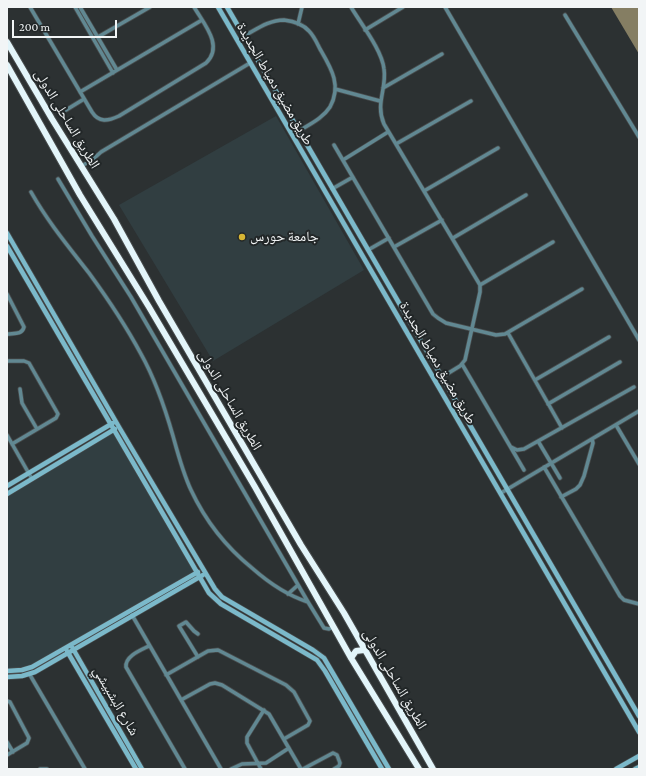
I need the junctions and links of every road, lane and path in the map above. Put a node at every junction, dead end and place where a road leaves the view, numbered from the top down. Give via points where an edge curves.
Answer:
1 (30, 7) edge
2 (74, 7) edge
3 (80, 7) edge
4 (150, 7) edge
5 (194, 7) edge
6 (218, 7) edge
7 (227, 7) edge
8 (302, 7) edge
9 (351, 7) edge
10 (403, 7) edge
11 (445, 7) edge
12 (565, 15) dead end
13 (202, 20) junction
14 (298, 24) junction
15 (365, 30) junction
16 (244, 36) junction
17 (98, 37) junction
18 (7, 42) edge
19 (442, 54) dead end
20 (250, 63) junction
21 (7, 65) edge
22 (117, 70) junction
23 (113, 73) junction
24 (383, 88) junction
25 (334, 89) junction
26 (80, 92) junction
27 (84, 99) junction
28 (380, 101) junction
29 (471, 101) dead end
30 (283, 104) junction
31 (277, 108) junction
32 (66, 110) dead end
33 (299, 131) junction
34 (388, 132) junction
35 (639, 136) edge
36 (396, 144) junction
37 (334, 145) dead end
38 (498, 148) dead end
39 (343, 160) junction
40 (81, 166) junction
41 (353, 177) junction
42 (58, 179) dead end
43 (332, 189) junction
44 (424, 191) junction
45 (31, 192) dead end
46 (526, 195) dead end
47 (442, 220) junction
48 (7, 233) edge
49 (389, 238) junction
50 (453, 238) junction
51 (553, 242) dead end
52 (7, 246) edge
53 (394, 247) junction
54 (368, 250) junction
55 (480, 284) junction
56 (582, 289) dead end
57 (7, 294) edge
58 (473, 329) junction
59 (508, 333) junction
60 (7, 334) edge
61 (609, 337) dead end
62 (639, 340) edge
63 (426, 349) junction
64 (420, 353) junction
65 (7, 361) edge
66 (620, 362) dead end
67 (462, 364) junction
68 (442, 377) junction
69 (535, 380) junction
70 (634, 387) dead end
71 (20, 390) dead end
72 (548, 404) junction
73 (639, 411) edge
74 (116, 421) junction
75 (110, 424) junction
76 (616, 425) junction
77 (119, 427) junction
78 (562, 428) junction
79 (37, 429) junction
80 (114, 430) junction
81 (7, 434) edge
82 (592, 439) junction
83 (538, 441) junction
84 (12, 444) junction
85 (510, 447) junction
86 (551, 462) junction
87 (639, 464) edge
88 (544, 467) junction
89 (524, 470) dead end
90 (29, 473) junction
91 (560, 478) dead end
92 (32, 479) junction
93 (7, 486) edge
94 (507, 489) junction
95 (501, 493) junction
96 (7, 494) edge
97 (561, 497) junction
98 (204, 571) junction
99 (198, 575) junction
100 (298, 584) junction
101 (288, 594) junction
102 (308, 602) junction
103 (639, 604) edge
104 (577, 609) junction
105 (129, 611) junction
106 (570, 613) junction
107 (132, 616) junction
108 (333, 627) junction
109 (198, 634) dead end
110 (71, 645) junction
111 (150, 646) junction
112 (65, 648) junction
113 (74, 650) junction
114 (364, 650) junction
115 (68, 653) junction
116 (198, 657) junction
117 (351, 658) junction
118 (7, 671) edge
119 (30, 675) junction
120 (166, 675) junction
121 (7, 677) edge
122 (91, 681) junction
123 (86, 684) junction
124 (181, 700) junction
125 (7, 701) edge
126 (264, 710) junction
127 (639, 716) edge
128 (639, 732) edge
129 (284, 739) junction
130 (7, 742) edge
131 (289, 748) junction
132 (12, 752) junction
133 (7, 756) edge
134 (639, 756) edge
135 (257, 762) junction
136 (639, 767) edge
137 (40, 769) edge
138 (47, 769) edge
139 (85, 769) edge
140 (136, 769) edge
141 (142, 769) edge
142 (185, 769) edge
143 (221, 769) edge
144 (231, 769) edge
145 (261, 769) edge
146 (302, 769) edge
147 (334, 769) edge
148 (382, 769) edge
149 (389, 769) edge
150 (419, 769) edge
151 (433, 769) edge
152 (616, 769) edge
153 (635, 769) edge

1 - 26 street
2 - 23 street
3 - 17 street
4 - 17 street
5 - 13 street
6 - 20 street, طريق مضيق دمياط الجديدة
7 - 16 street, طريق مضيق دمياط الجديدة
8 - 14 street
9 - 15 street
10 - 15 street
11 - 62 street
12 - 35 street
13 - 22 street
13 - 27 street via 214,46 206,63 109,121 95,116
14 - 16 street via 284,20 273,21
14 - 25 street via 309,31 333,70
15 - 24 street via 382,60
16 - 30 street, طريق مضيق دمياط الجديدة
17 - 22 street
18 - 40 highway, الطريق الساحلى الدولى
19 - 24 street
20 - 31 street, طريق مضيق دمياط الجديدة
20 - 40 street
21 - 108 highway, الطريق الساحلى الدولى via 80,195 245,470
22 - 23 street
23 - 26 street
24 - 28 street
25 - 28 street
25 - 33 street via 332,102 325,113
26 - 27 street
27 - 32 street
28 - 34 street via 381,115
29 - 36 street
30 - 31 street
30 - 33 street, طريق مضيق دمياط الجديدة
31 - 64 street, طريق مضيق دمياط الجديدة
33 - 43 street, طريق مضيق دمياط الجديدة
34 - 36 street
34 - 39 street
36 - 44 street
37 - 39 street
38 - 44 street
39 - 41 street
40 - 114 highway, الطريق الساحلى الدولى via 289,526 341,608
41 - 43 street
41 - 49 street
42 - 100 street via 131,297
43 - 54 street, طريق مضيق دمياط الجديدة
44 - 47 street
45 - 101 street via 44,214 114,308 142,355 162,402 191,490 213,528 242,560 269,583
46 - 50 street
47 - 50 street
47 - 53 street
48 - 74 street
49 - 53 street
49 - 54 street
50 - 55 street
51 - 55 street
52 - 75 street
53 - 58 street via 435,316 446,323
54 - 63 street, طريق مضيق دمياط الجديدة
55 - 58 street
56 - 59 street
57 - 60 street via 24,327 20,333
58 - 59 street via 496,335
58 - 67 street via 466,358
59 - 69 street
61 - 69 street
63 - 64 street
63 - 68 street, طريق مضيق دمياط الجديدة
64 - 95 street, طريق مضيق دمياط الجديدة
65 - 79 street via 29,363 58,412 57,417
66 - 72 street
67 - 68 street
67 - 85 street
68 - 94 street, طريق مضيق دمياط الجديدة
69 - 72 street
70 - 78 street
71 - 79 street via 22,403
72 - 78 street
73 - 76 street
74 - 75 street
74 - 77 street
75 - 80 street
75 - 90 street
76 - 82 street
76 - 87 street
77 - 80 street
77 - 98 street
78 - 83 street
79 - 84 street
80 - 92 street
80 - 99 street
81 - 84 street
82 - 86 street
82 - 97 street via 581,482 576,489
83 - 85 street via 522,450
83 - 86 street
84 - 90 street
85 - 89 street
86 - 88 street
86 - 91 street
88 - 94 street
88 - 97 street
90 - 92 street
90 - 93 street
92 - 96 street
94 - 95 street
94 - 104 street, طريق مضيق دمياط الجديدة
95 - 106 street, طريق مضيق دمياط الجديدة
97 - 103 street via 620,596 624,600
98 - 99 street
98 - 149 street via 222,597 324,658
99 - 105 street
99 - 107 street
99 - 148 street via 211,596 218,602 320,663
100 - 101 street
100 - 102 street
101 - 102 street
102 - 108 street via 324,628
104 - 106 street
104 - 127 street, طريق مضيق دمياط الجديدة
105 - 107 street
105 - 110 street
106 - 128 street, طريق مضيق دمياط الجديدة
107 - 111 street
107 - 113 street
108 - 117 highway, الطريق الساحلى الدولى
109 - 116 street via 186,622 179,626
110 - 112 street
110 - 113 street, شارع البشبيشي
111 - 120 street
111 - 142 street via 128,658 126,665
112 - 115 street, شارع البشبيشي
112 - 118 street via 29,669
113 - 115 street
113 - 122 street, شارع البشبيشي
114 - 117 highway via 356,652
114 - 151 highway, الطريق الساحلى الدولى
115 - 119 street
115 - 123 street, شارع البشبيشي
116 - 120 street
116 - 129 street via 210,650 221,650 291,688 310,721 307,726
117 - 150 highway, الطريق الساحلى الدولى
119 - 121 street
119 - 139 street
120 - 124 street
122 - 123 street
122 - 141 street, شارع البشبيشي
123 - 140 street, شارع البشبيشي
124 - 126 street via 210,684 218,683
124 - 143 street
125 - 132 street via 10,702 29,738 27,744
126 - 129 street via 270,715
126 - 135 street via 246,738
129 - 131 street
130 - 132 street
131 - 135 street via 266,763
131 - 146 street
132 - 133 street
134 - 152 street
135 - 144 street
135 - 145 street
136 - 153 street
137 - 138 street
146 - 147 street via 333,753 337,755 340,763

